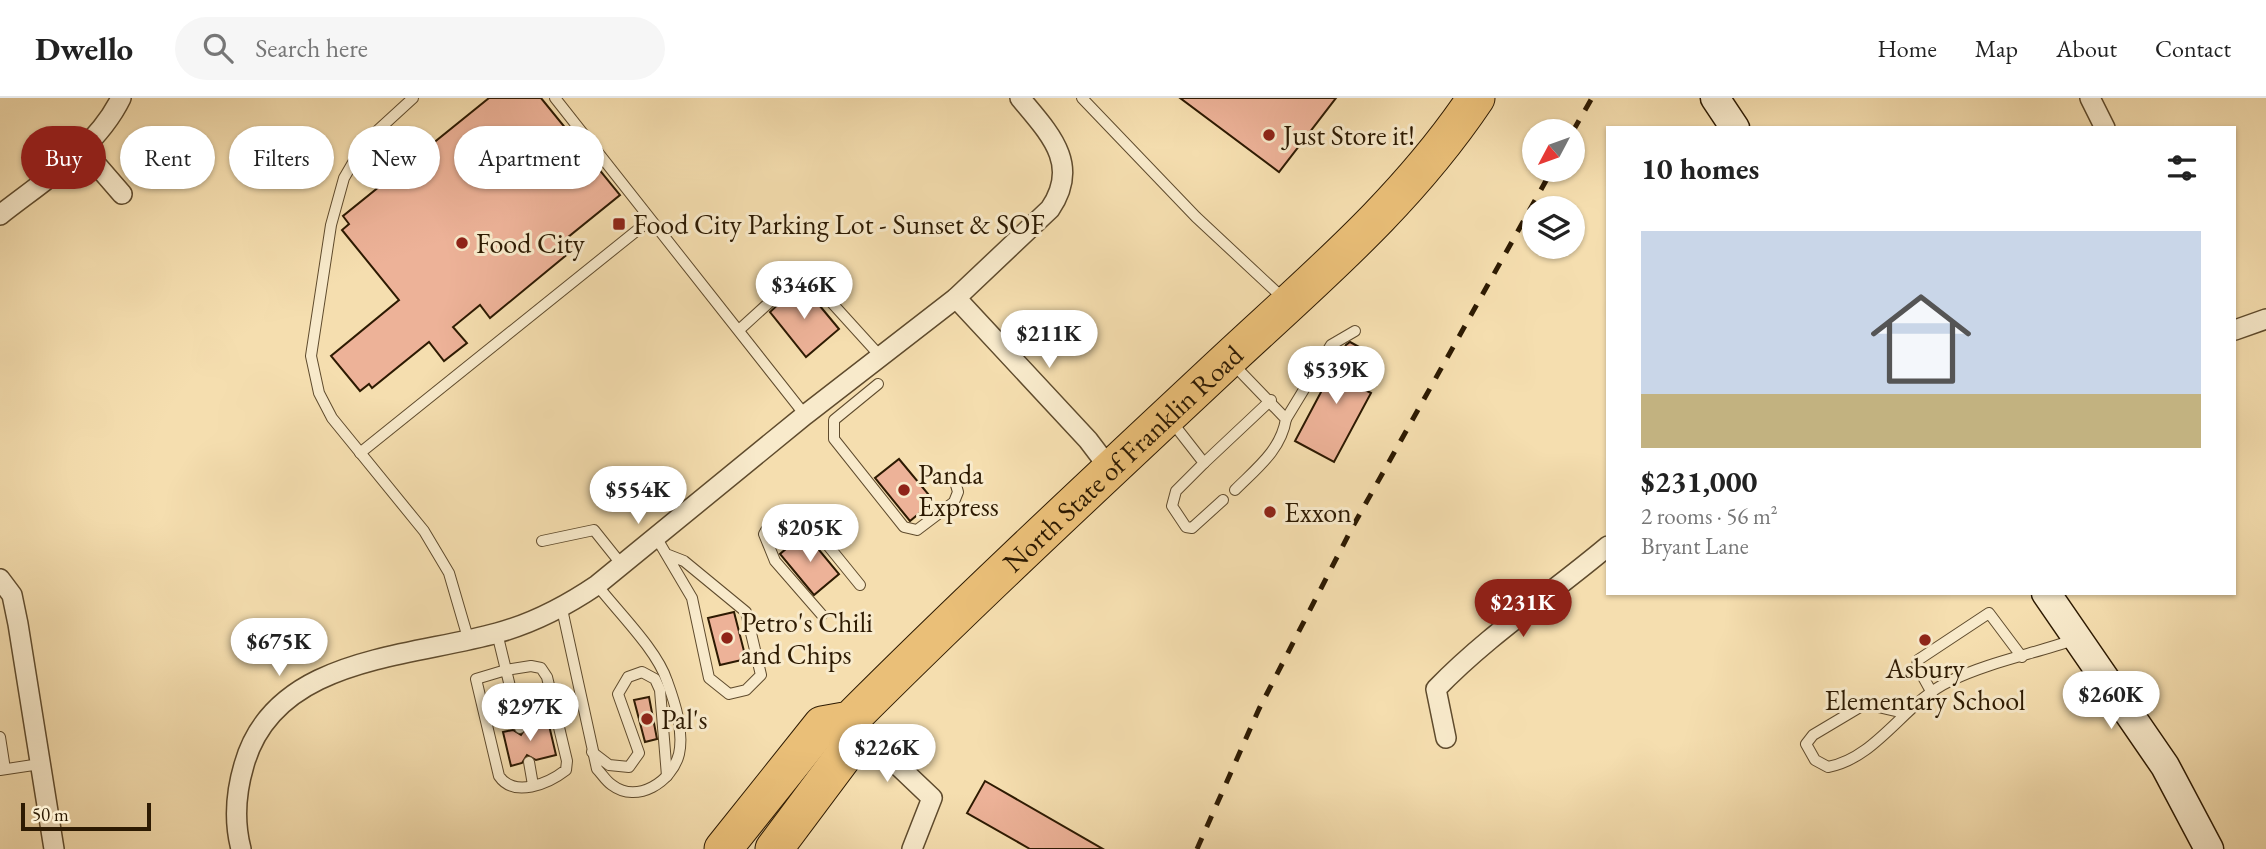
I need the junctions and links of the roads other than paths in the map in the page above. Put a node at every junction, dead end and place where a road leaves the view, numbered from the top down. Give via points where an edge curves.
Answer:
1 (121, 98) edge
2 (413, 98) edge
3 (555, 98) edge
4 (1020, 98) edge
5 (1082, 98) edge
6 (1476, 98) edge
7 (1715, 98) edge
8 (2090, 98) edge
9 (104, 126) edge
10 (1734, 126) edge
11 (2104, 126) edge
12 (106, 176) edge
13 (33, 189) edge
14 (122, 194) dead end
15 (0, 215) edge
16 (650, 220) junction
17 (957, 298) junction
18 (1289, 304) junction
19 (2266, 319) edge
20 (739, 330) junction
21 (2236, 330) edge
22 (1354, 331) dead end
23 (882, 358) junction
24 (1228, 359) junction
25 (878, 384) dead end
26 (1270, 400) junction
27 (805, 415) junction
28 (1167, 417) junction
29 (1286, 419) junction
30 (360, 453) junction
31 (1205, 463) junction
32 (1110, 470) junction
33 (954, 478) dead end
34 (1235, 490) dead end
35 (1223, 500) dead end
36 (656, 537) junction
37 (542, 541) dead end
38 (1606, 548) edge
39 (666, 554) junction
40 (622, 565) junction
41 (0, 579) edge
42 (597, 585) junction
43 (860, 585) dead end
44 (2047, 595) edge
45 (562, 609) junction
46 (822, 615) dead end
47 (497, 633) junction
48 (468, 638) junction
49 (2077, 639) junction
50 (2022, 657) junction
51 (506, 670) junction
52 (1932, 693) junction
53 (1904, 713) junction
54 (850, 720) junction
55 (520, 728) dead end
56 (0, 737) edge
57 (1446, 738) dead end
58 (592, 751) junction
59 (528, 762) dead end
60 (40, 764) junction
61 (788, 765) junction
62 (2, 769) edge
63 (667, 776) junction
64 (533, 785) junction
65 (54, 849) edge
66 (241, 849) edge
67 (706, 849) edge
68 (723, 849) edge
69 (774, 849) edge
70 (912, 849) edge
71 (2209, 849) edge

1 - 9 street
2 - 30 lane via 365,142 344,178 331,225 317,313 311,356 319,393
3 - 16 lane
4 - 17 street via 1062,157 1064,180 1059,196
5 - 18 lane via 1196,217
6 - 18 highway, North State of Franklin Road via 1450,137 1382,217
7 - 10 street
8 - 11 street
12 - 14 street
13 - 15 street
16 - 20 lane
16 - 30 lane
17 - 23 street
17 - 32 street via 1088,440
18 - 24 highway, North State of Franklin Road
19 - 21 street
20 - 23 lane via 795,279 812,281
20 - 27 lane
22 - 29 lane via 1331,345
23 - 27 street
24 - 26 lane
24 - 28 highway, North State of Franklin Road
25 - 33 lane via 834,420 834,439 904,527 917,530 954,502 958,492
26 - 29 lane
26 - 31 lane
27 - 36 street
28 - 31 lane
28 - 32 highway, North State of Franklin Road
29 - 34 lane via 1283,436 1269,456
30 - 48 lane via 424,531 449,573
31 - 35 lane via 1176,491 1172,506 1186,527 1192,528
32 - 54 highway, North State of Franklin Road
36 - 39 lane
36 - 40 street
37 - 40 lane via 594,530
38 - 57 street via 1471,652 1436,690
39 - 39 lane via 692,598 709,678 729,694 746,690 761,675 746,612 684,561
40 - 42 street
41 - 60 street via 12,595
42 - 45 street
42 - 63 lane via 666,677 680,728 678,756
43 - 46 lane via 804,516 793,511 775,520 764,534 775,561
44 - 49 street
45 - 47 street
45 - 58 lane
47 - 48 street
47 - 51 lane
48 - 66 street via 313,680 286,698 248,750 239,783 236,831
49 - 50 lane
49 - 71 street via 2165,766
50 - 52 lane via 1948,682
50 - 52 lane via 1989,613 1918,660
51 - 55 lane
51 - 64 lane via 476,679 499,776 505,785 517,789
51 - 64 lane via 541,668 553,701 566,770 554,780
52 - 53 lane
53 - 53 lane via 1870,747 1842,765 1828,767 1815,760 1806,744 1813,735 1865,704
54 - 61 highway, North State of Franklin Road via 822,724
54 - 69 highway via 848,750
54 - 70 street via 932,798
56 - 62 lane
58 - 63 lane via 597,769 612,786 632,792 651,789
58 - 63 lane via 610,765 629,767 639,754 618,694 628,677 642,672 655,680 660,690
59 - 64 lane
60 - 62 lane
60 - 65 street
61 - 67 highway via 734,809
61 - 68 highway, North State of Franklin Road

